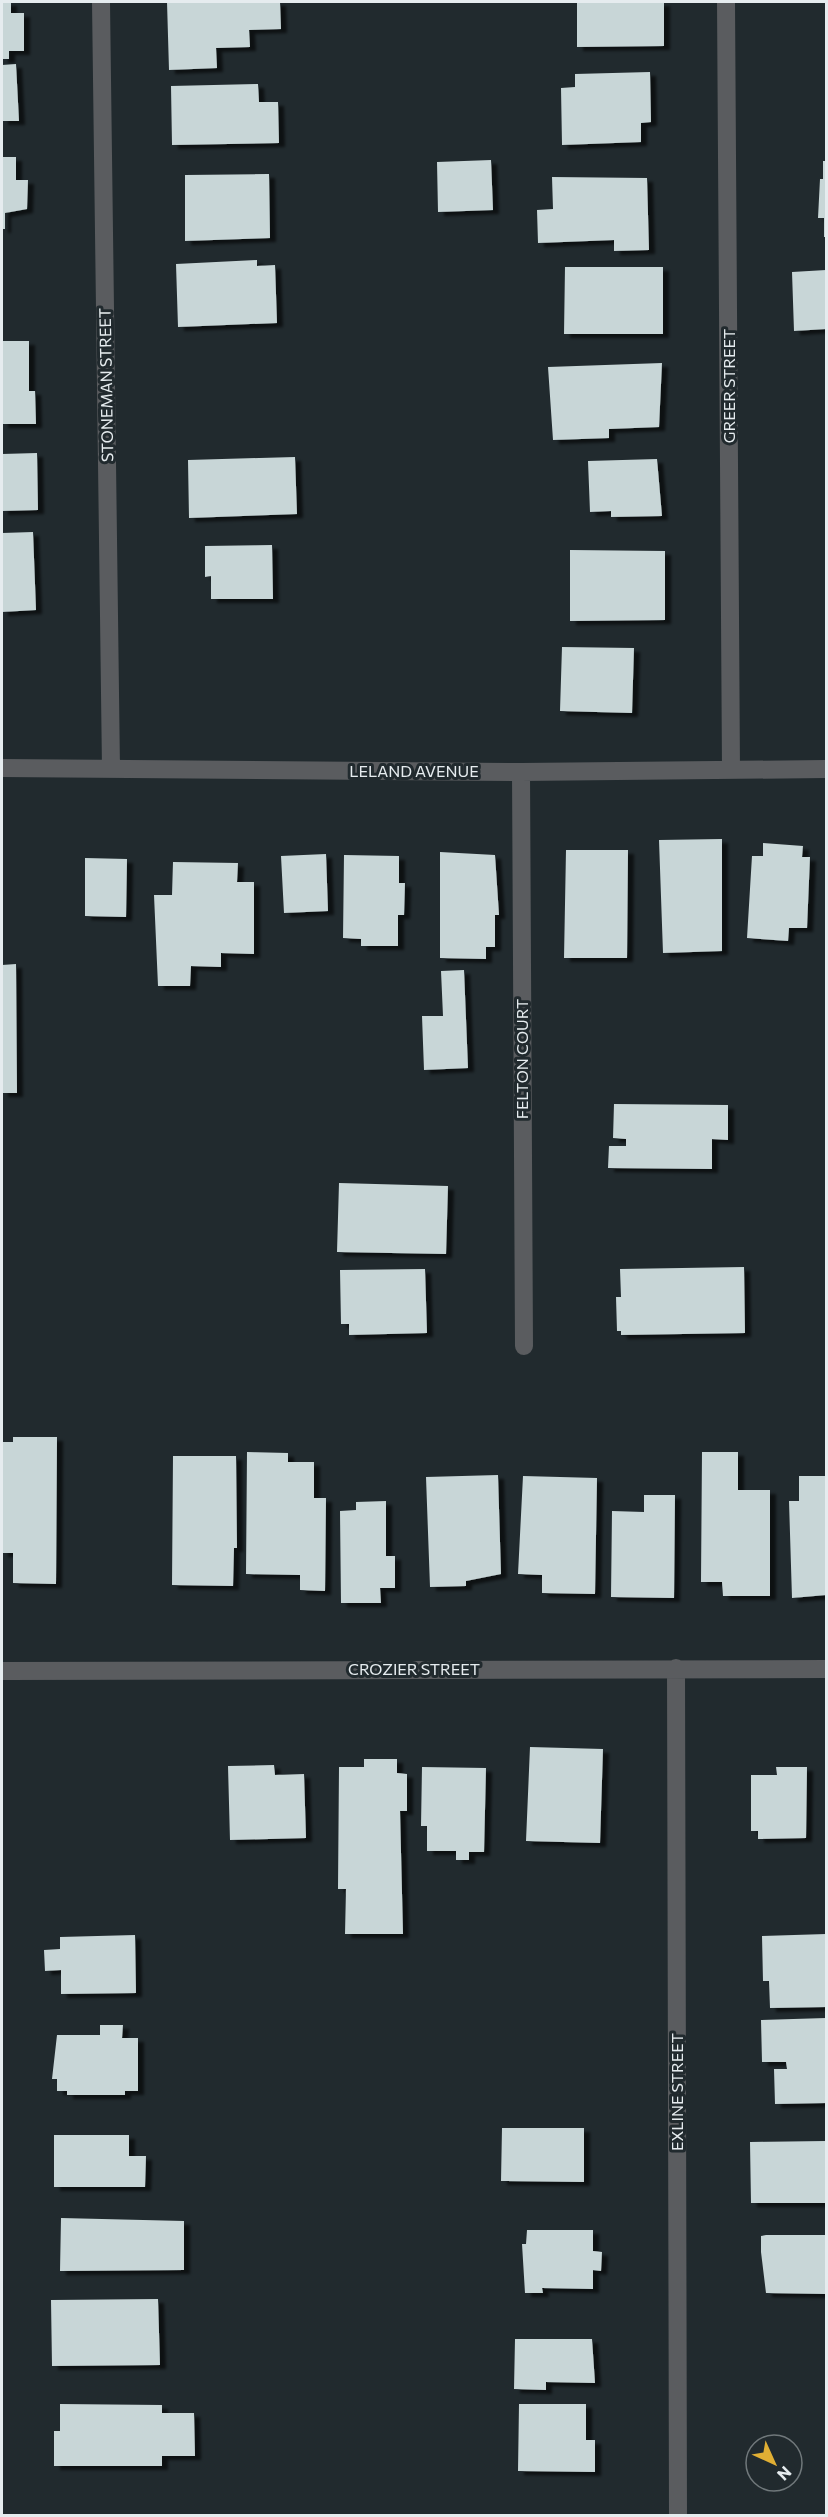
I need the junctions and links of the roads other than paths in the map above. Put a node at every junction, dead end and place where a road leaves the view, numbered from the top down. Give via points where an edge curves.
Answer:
1 (101, 2) edge
2 (726, 2) edge
3 (2, 768) edge
4 (111, 769) junction
5 (826, 769) edge
6 (731, 770) junction
7 (521, 772) junction
8 (524, 1346) dead end
9 (676, 1668) junction
10 (826, 1669) edge
11 (2, 1671) edge
12 (678, 2516) edge

1 - 4 street, STONEMAN STREET
2 - 6 street, GREER STREET
3 - 4 street, LELAND AVENUE
4 - 7 street, LELAND AVENUE
5 - 6 street, LELAND AVENUE
6 - 7 street, LELAND AVENUE
7 - 8 street, FELTON COURT
9 - 10 street, CROZIER STREET
9 - 11 street, CROZIER STREET
9 - 12 street, EXLINE STREET

